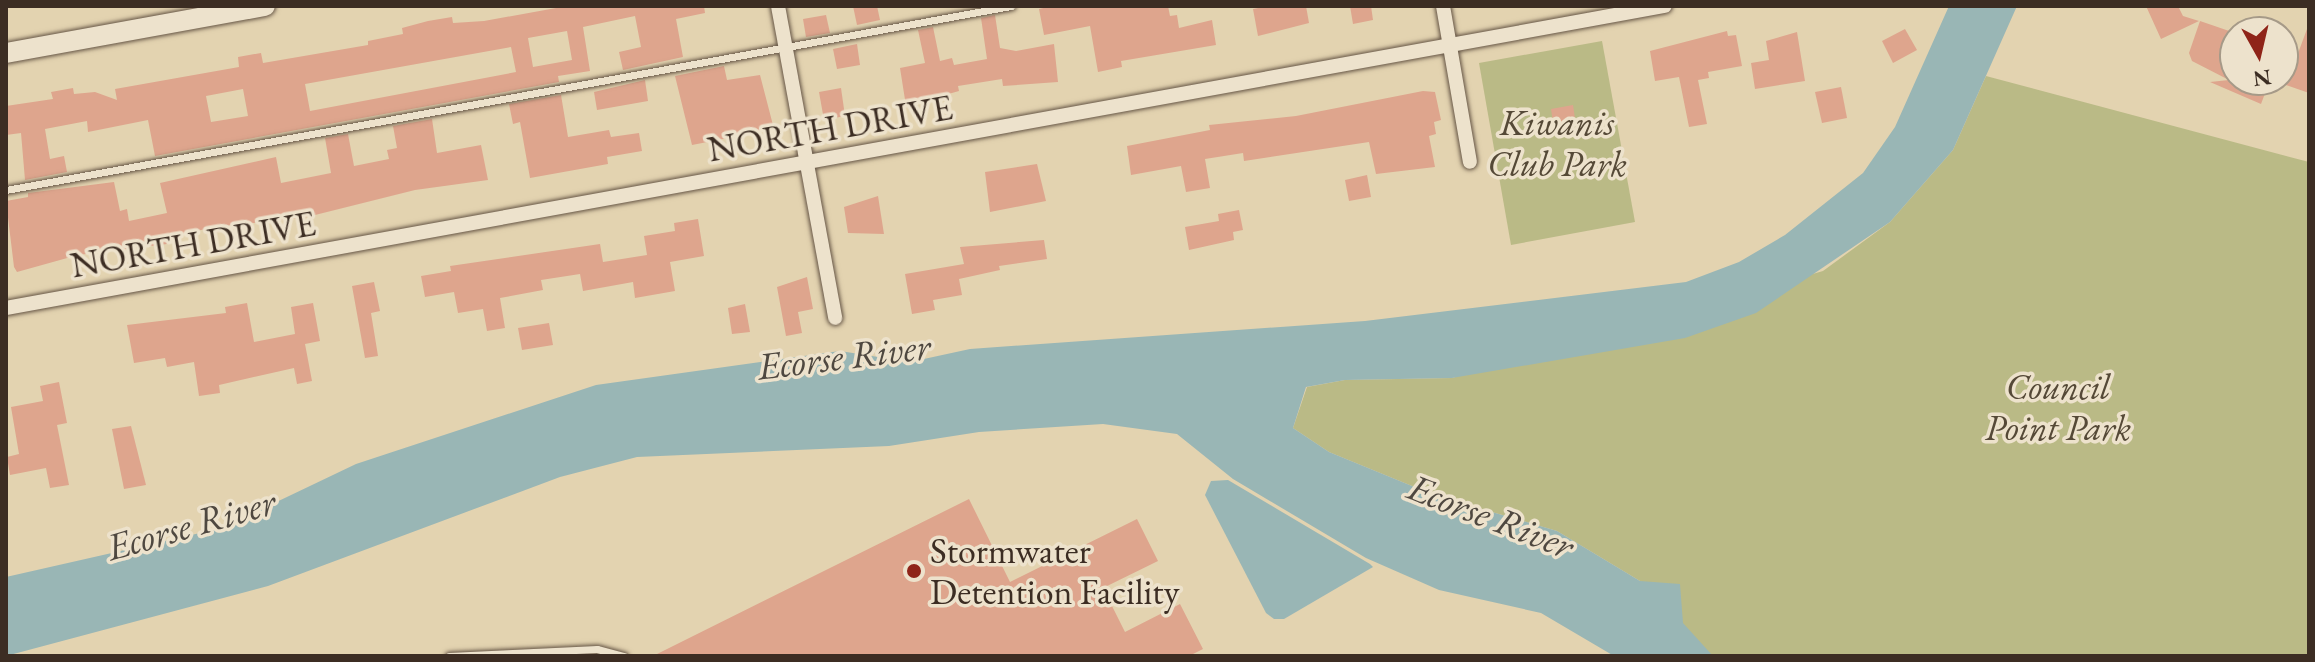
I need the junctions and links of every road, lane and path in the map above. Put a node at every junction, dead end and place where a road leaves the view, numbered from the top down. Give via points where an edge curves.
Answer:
1 (265, 6) edge
2 (778, 6) edge
3 (1011, 6) edge
4 (1443, 6) edge
5 (1665, 6) edge
6 (1450, 47) junction
7 (786, 48) junction
8 (6, 53) edge
9 (808, 162) junction
10 (1470, 162) dead end
11 (6, 190) edge
12 (6, 308) edge
13 (835, 318) dead end
14 (449, 656) edge
15 (624, 656) edge

1 - 8 street
2 - 7 street
3 - 7 lane
4 - 6 street
5 - 6 street, NORTH DRIVE
6 - 9 street, NORTH DRIVE
6 - 10 street
7 - 9 street
7 - 11 lane
9 - 12 street, NORTH DRIVE
9 - 13 street
14 - 15 lane via 597,649

